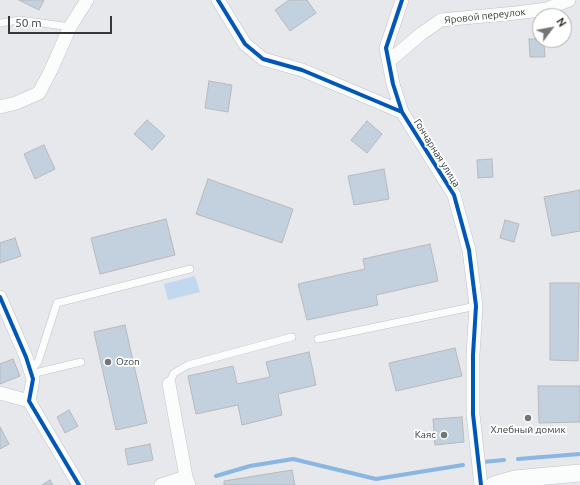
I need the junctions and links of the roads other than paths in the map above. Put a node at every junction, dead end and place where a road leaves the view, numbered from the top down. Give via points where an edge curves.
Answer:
1 (87, 0) edge
2 (218, 0) edge
3 (402, 0) edge
4 (569, 0) edge
5 (0, 23) edge
6 (70, 27) junction
7 (389, 61) junction
8 (0, 107) edge
9 (402, 112) junction
10 (190, 269) dead end
11 (0, 298) edge
12 (476, 306) junction
13 (292, 337) dead end
14 (318, 338) dead end
15 (81, 362) dead end
16 (31, 372) junction
17 (169, 384) joint
18 (0, 393) edge
19 (29, 401) junction
20 (580, 473) edge
21 (187, 481) edge
22 (79, 485) edge
23 (161, 485) edge
24 (481, 485) edge
25 (494, 485) edge

1 - 6 street
2 - 9 street via 245,44 263,59 302,70
3 - 7 street, Гончарная улица via 386,48
4 - 7 street, Яровой переулок via 547,9 441,20
5 - 6 lane via 20,20
6 - 8 street via 39,93
7 - 9 street, Гончарная улица
9 - 12 street, Гончарная улица via 454,195 469,250
10 - 16 lane via 58,303 38,362
11 - 16 street
12 - 14 lane
12 - 24 street, Гончарная улица via 473,414
13 - 17 lane via 188,365 174,373
15 - 16 lane
16 - 19 street via 33,379
17 - 21 street
18 - 19 street
19 - 22 street
20 - 25 street via 516,479
21 - 23 street

